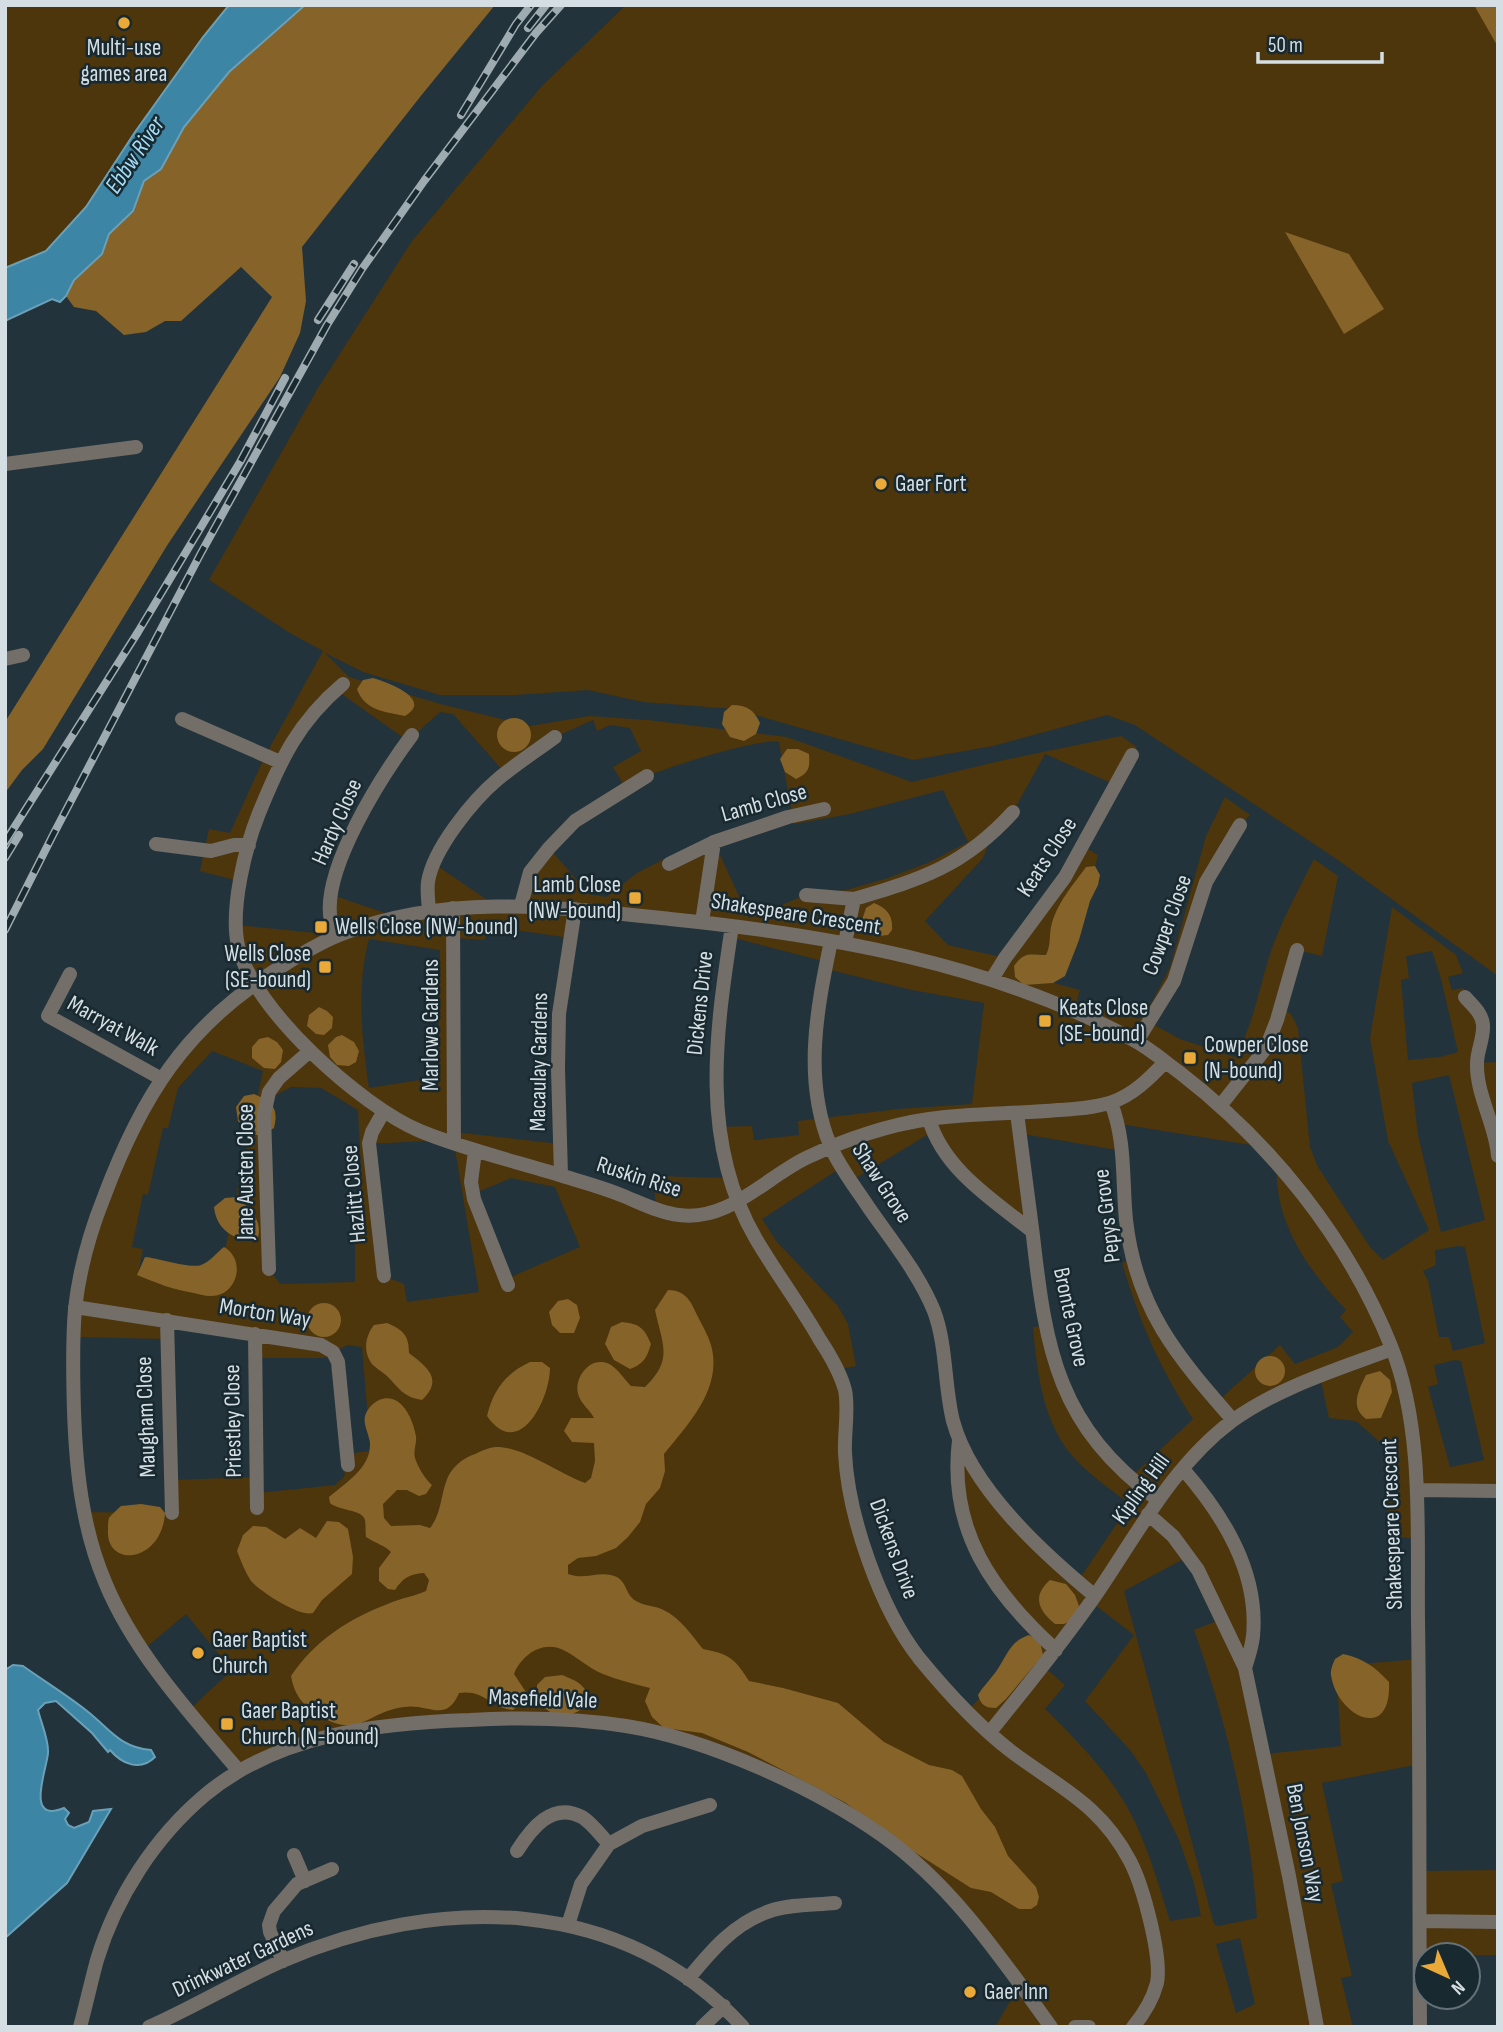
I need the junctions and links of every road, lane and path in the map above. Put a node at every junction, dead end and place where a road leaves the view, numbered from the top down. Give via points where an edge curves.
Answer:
1 (136, 447) dead end
2 (5, 464) edge
3 (23, 655) dead end
4 (5, 659) edge
5 (343, 684) dead end
6 (182, 719) dead end
7 (412, 735) dead end
8 (555, 737) dead end
9 (1132, 755) dead end
10 (280, 762) junction
11 (647, 776) dead end
12 (824, 809) dead end
13 (1013, 812) dead end
14 (1240, 825) dead end
15 (714, 842) junction
16 (156, 844) dead end
17 (249, 845) junction
18 (669, 864) dead end
19 (806, 895) dead end
20 (854, 899) junction
21 (521, 905) junction
22 (453, 908) junction
23 (429, 909) junction
24 (575, 909) junction
25 (702, 922) junction
26 (732, 926) junction
27 (337, 936) junction
28 (838, 942) junction
29 (1297, 950) dead end
30 (70, 974) dead end
31 (992, 979) junction
32 (254, 983) junction
33 (1465, 997) dead end
34 (1137, 1041) junction
35 (310, 1051) junction
36 (1165, 1062) junction
37 (160, 1079) junction
38 (1111, 1102) junction
39 (1220, 1106) junction
40 (384, 1111) junction
41 (1017, 1113) junction
42 (929, 1119) junction
43 (454, 1143) junction
44 (831, 1147) junction
45 (475, 1151) junction
46 (1498, 1156) edge
47 (561, 1175) junction
48 (738, 1201) junction
49 (1032, 1231) junction
50 (269, 1269) dead end
51 (384, 1276) dead end
52 (508, 1284) dead end
53 (75, 1307) junction
54 (167, 1320) junction
55 (255, 1334) junction
56 (1392, 1349) junction
57 (1233, 1420) junction
58 (959, 1440) junction
59 (348, 1465) dead end
60 (1183, 1469) junction
61 (1417, 1490) junction
62 (1498, 1491) edge
63 (1158, 1500) junction
64 (257, 1508) dead end
65 (172, 1513) dead end
66 (1148, 1514) junction
67 (1095, 1595) junction
68 (1056, 1650) junction
69 (1245, 1668) junction
70 (990, 1732) junction
71 (239, 1771) junction
72 (710, 1805) dead end
73 (609, 1844) junction
74 (517, 1851) dead end
75 (294, 1855) dead end
76 (332, 1869) dead end
77 (305, 1881) junction
78 (835, 1903) dead end
79 (1420, 1921) junction
80 (1498, 1922) edge
81 (568, 1925) junction
82 (283, 1961) junction
83 (688, 1979) junction
84 (724, 2007) junction
85 (80, 2027) edge
86 (149, 2027) edge
87 (702, 2027) edge
88 (743, 2027) edge
89 (1051, 2027) edge
90 (1075, 2027) edge
91 (1089, 2027) edge
92 (1133, 2027) edge
93 (1317, 2027) edge
94 (1420, 2027) edge

1 - 2 street
3 - 4 street
5 - 10 street, Ruskin Rise via 322,701
6 - 10 street
7 - 27 street, Hardy Close via 388,766 342,856 330,905
8 - 23 street via 497,779 439,850 428,883
9 - 31 street, Keats Close via 1065,877
10 - 17 street, Ruskin Rise
11 - 21 street via 575,821 530,872
12 - 15 street, Lamb Close
13 - 20 street via 992,835 946,867
14 - 34 street, Cowper Close via 1206,882 1174,981
15 - 18 street
15 - 25 street, Lamb Close
16 - 17 street via 211,851
17 - 32 street, Ruskin Rise via 237,904 237,943
19 - 20 street
20 - 28 street, Shaw Grove
21 - 22 street, Shakespeare Crescent
21 - 24 street, Shakespeare Crescent
22 - 23 street, Shakespeare Crescent
22 - 43 street, Marlowe Gardens
23 - 27 street, Shakespeare Crescent
24 - 25 street, Shakespeare Crescent
24 - 47 street, Macaulay Gardens via 559,1014
25 - 26 street, Shakespeare Crescent
26 - 28 street, Shakespeare Crescent
26 - 48 street, Dickens Drive via 717,1033 715,1099 724,1160
27 - 32 street, Shakespeare Crescent
28 - 31 street, Shakespeare Crescent
28 - 44 street, Shaw Grove via 818,1007 814,1044 815,1087
29 - 39 street via 1266,1048
30 - 37 street, Marryat Walk via 48,1016
31 - 34 street, Shakespeare Crescent
32 - 35 street, Ruskin Rise
32 - 37 street, Shakespeare Crescent via 215,1014
33 - 46 street via 1483,1025 1476,1064
34 - 36 street, Shakespeare Crescent
35 - 40 street, Ruskin Rise
35 - 50 street, Jane Austen Close via 279,1078 269,1092 264,1115
36 - 38 street, Ruskin Rise via 1132,1092
36 - 39 street, Shakespeare Crescent
37 - 53 street, Shakespeare Crescent via 138,1115 96,1216
38 - 41 street, Ruskin Rise
38 - 57 street, Pepys Grove via 1121,1137 1126,1220 1142,1288 1163,1335
39 - 56 street, Shakespeare Crescent via 1288,1176 1329,1232 1359,1280
40 - 43 street, Ruskin Rise via 417,1130
40 - 51 street, Hazlitt Close via 369,1143
41 - 42 street, Ruskin Rise
41 - 49 street, Bronte Grove
42 - 44 street, Ruskin Rise
42 - 49 street via 946,1155 975,1186
43 - 45 street, Ruskin Rise
44 - 48 street, Ruskin Rise
44 - 58 street, Shaw Grove via 921,1283 934,1312
45 - 47 street, Ruskin Rise
45 - 52 street via 474,1199
47 - 48 street, Ruskin Rise via 677,1215 699,1216
48 - 70 street, Dickens Drive via 754,1236 833,1362 845,1391 851,1500 865,1550 891,1611 917,1655
49 - 63 street, Bronte Grove via 1045,1326 1069,1400 1114,1462
53 - 54 street, Morton Way
53 - 71 street, Shakespeare Crescent via 75,1447 84,1520 105,1583 132,1635
54 - 55 street, Morton Way
54 - 65 street, Maugham Close
55 - 59 street, Morton Way via 321,1345 333,1352 338,1362
55 - 64 street, Priestley Close
56 - 57 street, Kipling Hill via 1309,1381
56 - 61 street, Shakespeare Crescent via 1402,1379
57 - 60 street, Kipling Hill
58 - 67 street, Shaw Grove via 1000,1504 1068,1574
58 - 68 street, Shaw Grove via 956,1483 972,1544 1014,1609
60 - 63 street, Kipling Hill
60 - 69 street, Ben Jonson Way via 1227,1527 1249,1585 1253,1638
61 - 62 street
61 - 79 street, Shakespeare Crescent
63 - 66 street, Kipling Hill
66 - 67 street, Kipling Hill
66 - 69 street, Ben Jonson Way via 1173,1535 1198,1570
67 - 68 street, Kipling Hill
68 - 70 street, Kipling Hill
69 - 93 street, Ben Jonson Way
70 - 92 street, Dickens Drive via 1093,1811 1132,1864 1157,1960 1157,1982
71 - 85 street, Masefield Vale via 183,1816 136,1874 98,1957
71 - 89 street, Masefield Vale via 296,1746 342,1733 452,1720 514,1718 627,1726 699,1745 823,1797 884,1837 966,1912
72 - 73 street via 642,1826
73 - 74 street via 584,1818 571,1813 546,1816
73 - 81 street via 581,1884
75 - 77 street
76 - 77 street
77 - 82 street via 293,1888 270,1917 270,1932
78 - 83 street via 773,1910 746,1921 716,1946
79 - 80 street
79 - 94 street, Shakespeare Crescent
81 - 82 street, Drinkwater Gardens via 482,1915 434,1918 390,1926
81 - 83 street, Drinkwater Gardens via 659,1960
82 - 86 street, Drinkwater Gardens
83 - 84 street, Drinkwater Gardens
84 - 87 street
84 - 88 street, Drinkwater Gardens
90 - 91 street

